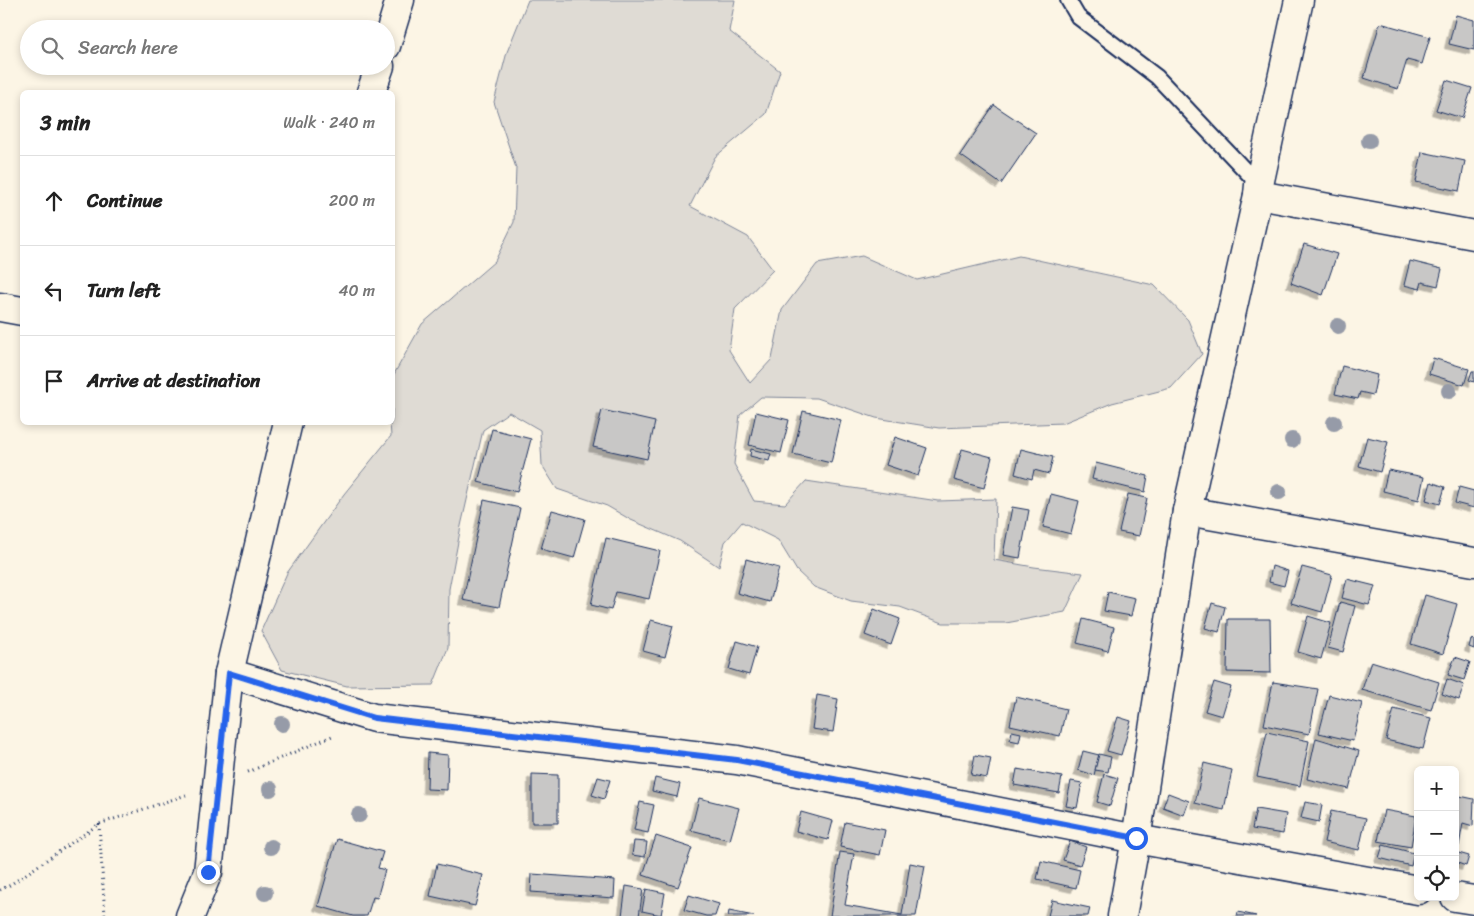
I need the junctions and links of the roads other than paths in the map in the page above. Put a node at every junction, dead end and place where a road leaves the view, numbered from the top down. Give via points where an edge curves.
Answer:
1 (400, 0) edge
2 (1068, 0) edge
3 (1299, 0) edge
4 (394, 20) edge
5 (377, 75) edge
6 (372, 90) edge
7 (1259, 190) junction
8 (1474, 235) edge
9 (0, 307) edge
10 (20, 311) edge
11 (287, 425) edge
12 (1187, 511) junction
13 (1474, 562) edge
14 (229, 673) junction
15 (1136, 838) junction
16 (1414, 889) edge
17 (1459, 898) edge
18 (1474, 900) edge
19 (190, 916) edge
20 (1122, 916) edge

1 - 4 street
2 - 7 lane via 1078,17 1156,77
3 - 7 street
5 - 6 street
7 - 8 street
7 - 12 street
9 - 10 street
11 - 14 street
12 - 13 street
12 - 15 street
14 - 15 street via 374,718 737,760
14 - 19 street via 208,872
15 - 16 street
15 - 20 street
17 - 18 street

